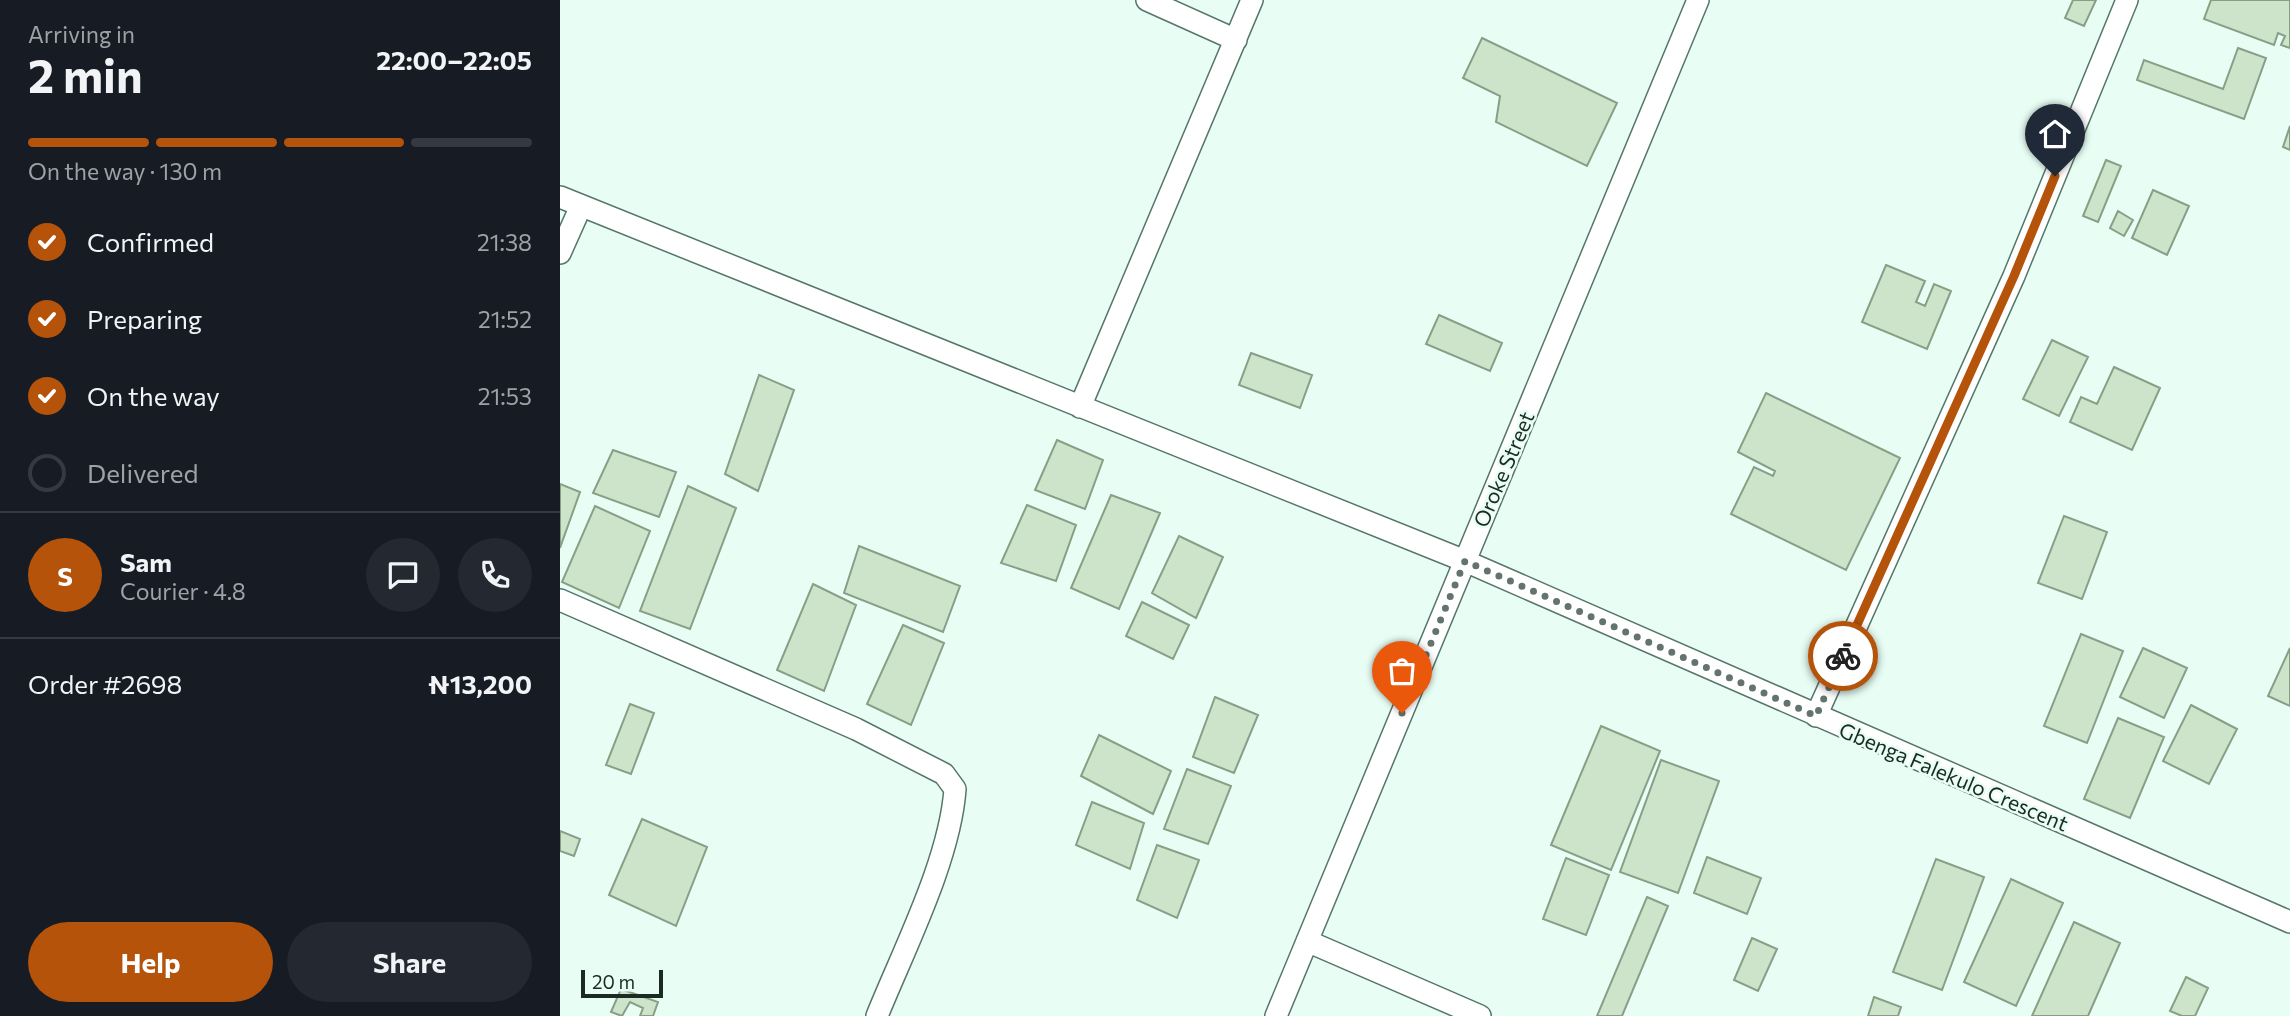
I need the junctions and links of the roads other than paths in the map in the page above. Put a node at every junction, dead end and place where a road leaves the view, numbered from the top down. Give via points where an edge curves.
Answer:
1 (1147, 0) edge
2 (1252, 0) edge
3 (1698, 0) edge
4 (2127, 0) edge
5 (1236, 40) junction
6 (560, 197) edge
7 (581, 206) junction
8 (560, 253) edge
9 (1080, 407) junction
10 (1465, 561) junction
11 (560, 600) edge
12 (1816, 716) junction
13 (2289, 918) edge
14 (1307, 941) junction
15 (877, 1016) edge
16 (1276, 1016) edge
17 (1480, 1016) edge

1 - 5 street
2 - 5 street
3 - 10 street, Oroke Street
4 - 12 street via 2014,276
5 - 9 street
6 - 7 street, Gbenga Falekulo Crescent
7 - 8 street
7 - 9 street, Gbenga Falekulo Crescent
9 - 10 street, Gbenga Falekulo Crescent
10 - 12 street, Gbenga Falekulo Crescent
10 - 14 street, Oroke Street
11 - 15 street via 856,729 944,774 956,789 925,896
12 - 13 street, Gbenga Falekulo Crescent
14 - 16 street, Oroke Street
14 - 17 street

